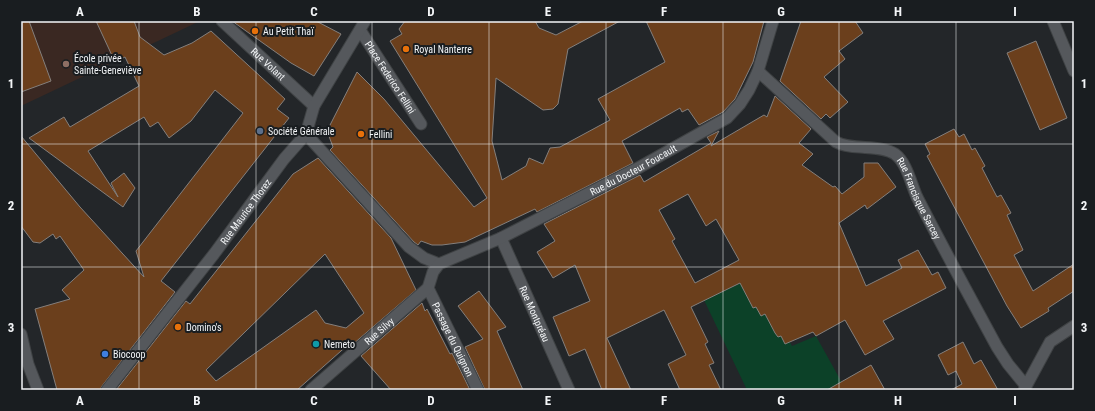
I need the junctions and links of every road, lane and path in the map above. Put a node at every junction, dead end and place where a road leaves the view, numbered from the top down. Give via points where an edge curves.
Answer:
1 (222, 21) edge
2 (773, 21) edge
3 (1053, 21) edge
4 (362, 25) edge
5 (758, 71) junction
6 (1074, 71) edge
7 (314, 106) junction
8 (420, 124) dead end
9 (306, 134) junction
10 (501, 238) junction
11 (439, 264) junction
12 (428, 288) junction
13 (1074, 326) edge
14 (21, 334) edge
15 (1025, 388) edge
16 (38, 390) edge
17 (107, 390) edge
18 (311, 390) edge
19 (478, 390) edge
20 (569, 390) edge

1 - 7 street, Rue Volant
2 - 5 street, Rue du Docteur Foucault
3 - 6 street
4 - 7 street, Rue Maurice Thorez
4 - 8 street, Place Federico Fellini
5 - 10 street, Rue du Docteur Foucault via 740,104 727,118 651,161
5 - 15 street, Rue Francisque Sarcey via 836,142 848,146 886,150 896,155 997,347
7 - 9 street, Rue Maurice Thorez
9 - 11 street via 409,247 424,258
9 - 17 street, Rue Maurice Thorez via 284,159 214,254
10 - 11 street, Rue du Docteur Foucault
10 - 20 street, Rue Montpréau
11 - 12 street via 433,272
12 - 18 street, Rue Silvy
12 - 19 street, Passage du Quignon
13 - 15 street via 1050,342
14 - 16 street via 28,364

